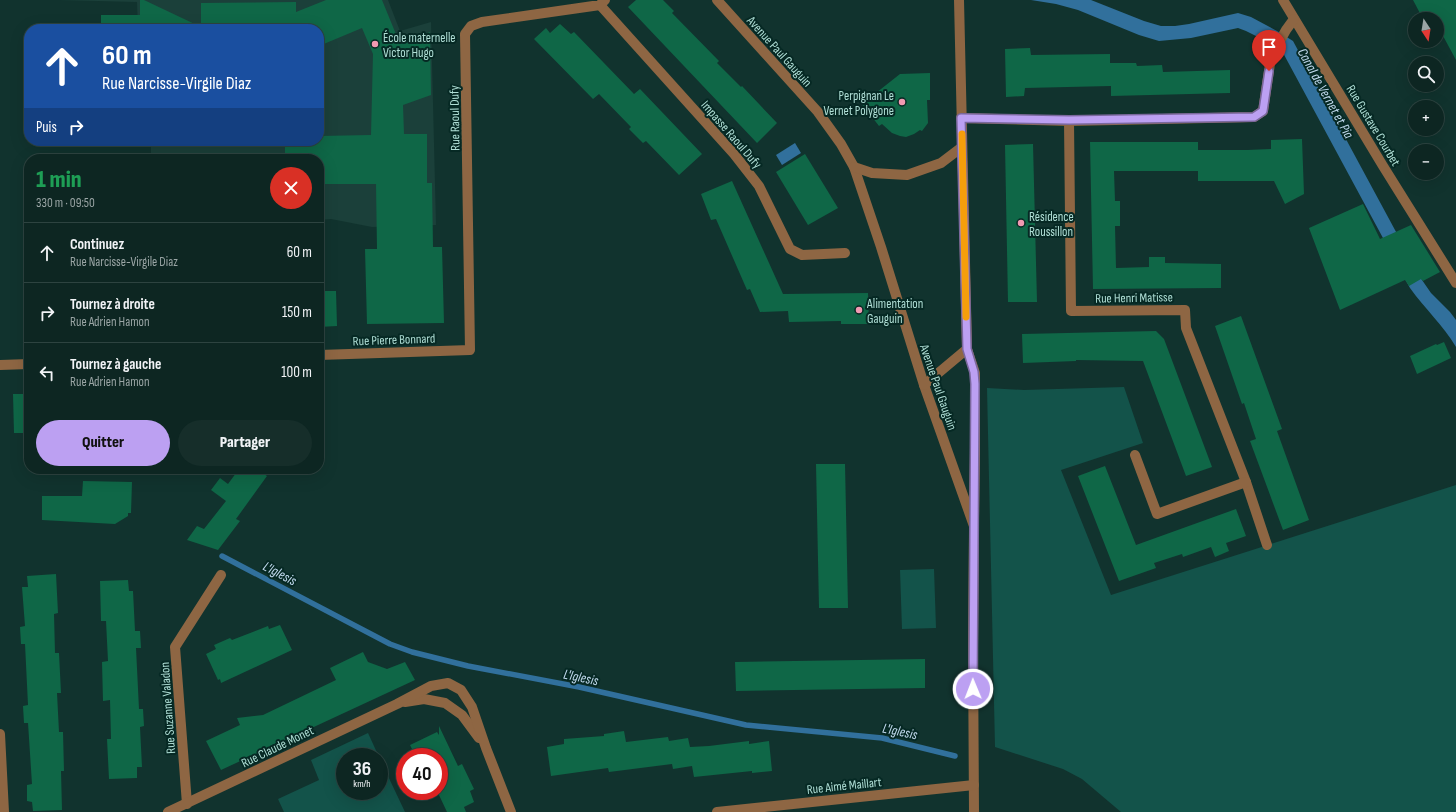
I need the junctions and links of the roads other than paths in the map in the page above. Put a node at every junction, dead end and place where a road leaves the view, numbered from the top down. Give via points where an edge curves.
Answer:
1 (717, 0) edge
2 (959, 0) edge
3 (1284, 0) edge
4 (602, 2) edge
5 (1294, 19) junction
6 (961, 118) junction
7 (1069, 120) junction
8 (962, 147) junction
9 (854, 168) junction
10 (844, 253) dead end
11 (1456, 283) edge
12 (967, 349) junction
13 (470, 350) joint
14 (324, 355) edge
15 (24, 364) edge
16 (0, 365) edge
17 (924, 384) junction
18 (1135, 455) dead end
19 (1246, 482) junction
20 (974, 526) junction
21 (1267, 545) dead end
22 (221, 575) dead end
23 (397, 704) junction
24 (0, 734) edge
25 (486, 748) junction
26 (974, 785) junction
27 (187, 804) junction
28 (4, 812) edge
29 (168, 812) edge
30 (511, 812) edge
31 (717, 812) edge
32 (974, 812) edge

1 - 9 street, Avenue Paul Gauguin via 818,112 841,144
2 - 6 street
3 - 5 street, Rue Gustave Courbet
4 - 10 street, Impasse Raoul Dufy via 759,186 790,249 802,255
4 - 13 street, Rue Raoul Dufy via 482,22 472,26 465,34
5 - 7 street via 1271,57 1263,111 1254,117
5 - 11 street, Rue Gustave Courbet
6 - 7 street
6 - 8 street
7 - 19 street, Rue Henri Matisse via 1071,311 1185,310 1186,328
8 - 9 street via 941,163 907,175 872,173
8 - 12 street
9 - 17 street, Avenue Paul Gauguin
12 - 17 street
12 - 20 street via 974,372
13 - 14 street, Rue Pierre Bonnard
15 - 16 street
17 - 20 street, Avenue Paul Gauguin
18 - 19 street via 1157,514
19 - 21 street, Rue Henri Matisse
20 - 26 street, Avenue Paul Gauguin
22 - 27 street, Rue Suzanne Valadon via 175,647
23 - 25 street via 424,699 445,703 462,715
23 - 25 street via 431,686 448,683 461,690 472,707
23 - 27 street, Rue Claude Monet
24 - 28 street
25 - 30 street
26 - 31 street, Rue Aimé Maillart
26 - 32 street, Avenue Paul Gauguin
27 - 29 street, Rue Claude Monet

